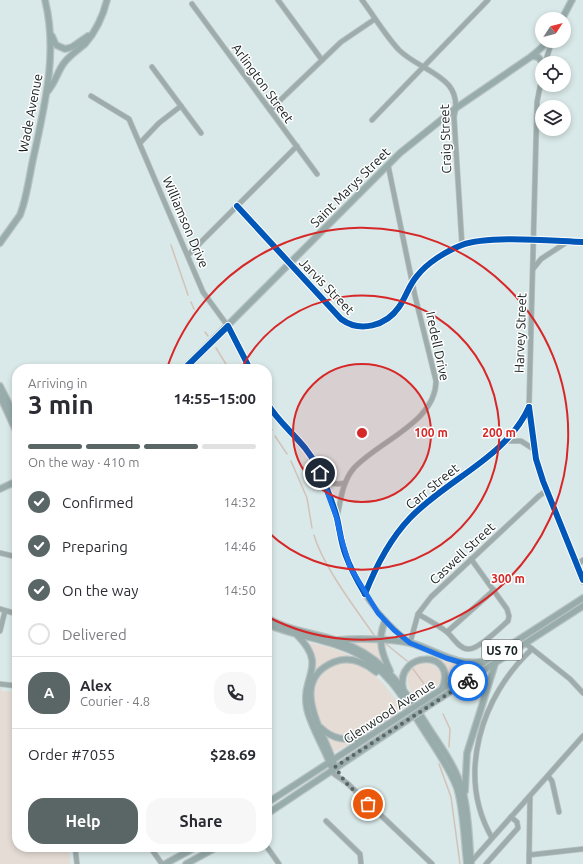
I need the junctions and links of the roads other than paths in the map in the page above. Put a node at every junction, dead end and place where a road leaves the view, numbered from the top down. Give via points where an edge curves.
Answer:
1 (45, 0) edge
2 (107, 0) edge
3 (278, 0) edge
4 (362, 0) edge
5 (488, 0) edge
6 (572, 0) edge
7 (192, 4) dead end
8 (566, 12) edge
9 (375, 19) junction
10 (94, 30) junction
11 (51, 33) junction
12 (542, 48) edge
13 (532, 56) junction
14 (535, 56) edge
15 (322, 60) junction
16 (152, 67) dead end
17 (425, 67) junction
18 (47, 92) junction
19 (539, 92) edge
20 (91, 96) dead end
21 (181, 106) junction
22 (456, 108) junction
23 (270, 110) junction
24 (372, 120) dead end
25 (201, 133) dead end
26 (140, 143) junction
27 (296, 146) junction
28 (388, 165) junction
29 (317, 174) dead end
30 (237, 206) junction
31 (12, 227) junction
32 (0, 236) edge
33 (533, 241) junction
34 (568, 242) junction
35 (583, 242) edge
36 (0, 243) edge
37 (462, 245) junction
38 (188, 255) junction
39 (290, 264) junction
40 (533, 269) junction
41 (413, 281) junction
42 (228, 326) junction
43 (189, 364) edge
44 (247, 364) edge
45 (0, 386) edge
46 (0, 396) edge
47 (4, 406) edge
48 (529, 407) junction
49 (272, 410) edge
50 (12, 415) edge
51 (12, 423) edge
52 (508, 440) junction
53 (535, 450) junction
54 (324, 482) junction
55 (12, 483) edge
56 (345, 483) junction
57 (0, 489) edge
58 (546, 491) junction
59 (337, 519) junction
60 (0, 554) edge
61 (12, 557) edge
62 (471, 559) junction
63 (583, 560) edge
64 (576, 566) junction
65 (583, 581) edge
66 (494, 590) junction
67 (366, 594) junction
68 (583, 598) edge
69 (583, 606) edge
70 (2, 610) edge
71 (12, 613) edge
72 (418, 614) junction
73 (272, 620) edge
74 (385, 621) junction
75 (272, 626) edge
76 (0, 631) edge
77 (447, 632) junction
78 (296, 635) junction
79 (337, 640) junction
80 (380, 640) junction
81 (410, 643) junction
82 (526, 644) junction
83 (532, 649) junction
84 (486, 661) junction
85 (463, 662) junction
86 (439, 664) junction
87 (495, 664) junction
88 (471, 671) junction
89 (382, 672) junction
90 (392, 675) junction
91 (474, 677) junction
92 (0, 684) edge
93 (12, 685) edge
94 (403, 689) junction
95 (442, 690) junction
96 (583, 694) edge
97 (319, 724) junction
98 (583, 736) edge
99 (365, 739) junction
100 (331, 761) junction
101 (333, 768) junction
102 (548, 776) junction
103 (530, 796) junction
104 (464, 799) junction
105 (272, 800) edge
106 (272, 811) edge
107 (559, 812) dead end
108 (511, 817) junction
109 (326, 821) dead end
110 (492, 838) junction
111 (583, 849) edge
112 (76, 852) edge
113 (154, 852) edge
114 (186, 852) edge
115 (209, 852) edge
116 (271, 852) edge
117 (529, 854) junction
118 (470, 863) edge
119 (77, 864) edge
120 (163, 864) edge
121 (186, 864) edge
122 (279, 864) edge
123 (361, 864) edge
124 (432, 864) edge
125 (486, 864) edge
126 (529, 864) edge

1 - 11 main road, Wade Avenue
2 - 10 main road via 102,17
3 - 15 street
4 - 9 street, Craig Street
5 - 17 street
6 - 8 main road
7 - 23 street, Arlington Street
9 - 15 street via 341,42
9 - 17 street, Craig Street via 398,49
10 - 11 main road via 67,49 56,45
10 - 18 main road via 85,43 65,62 55,83
11 - 18 main road, Wade Avenue
12 - 13 main road, Saint Marys Street
13 - 14 main road
13 - 22 main road, Saint Marys Street
15 - 23 street
16 - 21 street
17 - 22 street, Craig Street via 447,84 457,103
17 - 24 street
18 - 31 main road, Wade Avenue via 24,204
19 - 33 street, Harvey Street
20 - 26 street, Williamson Drive via 129,118
21 - 25 street
21 - 26 street
22 - 28 main road, Saint Marys Street
22 - 37 street, Craig Street via 454,117
23 - 27 street, Arlington Street
26 - 38 street, Williamson Drive
27 - 29 street, Arlington Street
27 - 30 street
28 - 39 main road, Saint Marys Street
28 - 41 street, Iredell Drive
30 - 38 street
30 - 39 street, Jarvis Street
31 - 32 main road, Wade Avenue
31 - 36 main road, Wade Avenue
33 - 34 street, Jarvis Street
33 - 37 street, Jarvis Street via 498,240
33 - 40 street, Harvey Street
34 - 35 street, Jarvis Street
34 - 40 street via 541,259
37 - 41 street, Jarvis Street via 437,259
38 - 42 street, Williamson Drive via 207,299
39 - 41 street, Jarvis Street via 341,319 356,326 384,322 394,314
39 - 42 main road, Saint Marys Street
40 - 48 street, Harvey Street
41 - 56 street, Iredell Drive via 436,381 433,400 424,412 354,468
42 - 43 main road, Saint Marys Street
42 - 44 street, Williamson Drive
45 - 47 main road
46 - 47 main road
47 - 50 main road
47 - 51 main road
48 - 52 street, Carr Street
48 - 53 street, Harvey Street
49 - 54 street via 307,450
52 - 53 street via 521,441
52 - 67 street, Carr Street via 410,518 378,563
53 - 58 street, Harvey Street
54 - 56 street
54 - 59 street
55 - 57 main road
56 - 59 street, Iredell Drive
58 - 62 street, Caswell Street
58 - 64 street, Harvey Street
59 - 67 street via 345,555 356,580
60 - 61 street
62 - 66 street
62 - 72 street, Caswell Street via 431,597
63 - 64 street
64 - 65 street, Harvey Street
66 - 77 street
66 - 77 street via 509,616 508,621 498,630 472,649 462,647
67 - 74 street
68 - 84 main road, Glenwood Avenue / US 70
69 - 82 main road, Glenwood Avenue / US 70
70 - 71 street
70 - 76 street
72 - 77 street
72 - 81 street, Caswell Street
73 - 79 main road via 293,630
74 - 80 main road
74 - 81 street
75 - 78 main road
78 - 89 main road via 346,648
78 - 100 main road via 312,658 313,670 306,691 308,714
79 - 80 main road
79 - 90 main road via 366,653
80 - 81 main road
80 - 90 main road via 382,654
81 - 85 main road
81 - 86 main road
82 - 83 street
82 - 87 main road, Glenwood Avenue / US 70
83 - 96 street via 570,679
83 - 110 street via 513,667 500,688 485,722 474,758 473,774 477,803 485,827
84 - 85 main road
84 - 88 main road, Glenwood Avenue / US 70
85 - 88 main road
86 - 94 main road via 427,659 412,663 405,673
86 - 95 main road via 445,674
87 - 91 main road, Glenwood Avenue
87 - 104 main road, US 70 via 467,753
88 - 91 main road
88 - 95 main road, Glenwood Avenue / US 70
89 - 97 main road via 376,672 360,662 349,660 336,661 326,667 315,680 310,693 311,709
89 - 118 main road via 403,696 451,773 461,805
90 - 94 main road
91 - 101 main road, Glenwood Avenue, bridge
92 - 93 street
94 - 104 main road via 453,767
95 - 99 main road, Glenwood Avenue / US 70, bridge
97 - 99 main road via 327,733 340,739
97 - 100 main road
98 - 102 street
99 - 100 main road, Glenwood Avenue
100 - 101 main road
100 - 105 main road, Glenwood Avenue
101 - 106 main road, Glenwood Avenue
101 - 124 street via 334,774
102 - 103 street
102 - 107 street via 552,781
103 - 108 street
103 - 117 street
104 - 118 main road, US 70
108 - 110 street
108 - 125 street via 517,822 518,828
109 - 123 street via 360,854
110 - 118 street
111 - 117 street
112 - 119 street
113 - 120 street
114 - 120 main road
115 - 121 main road
116 - 122 street
117 - 126 street

